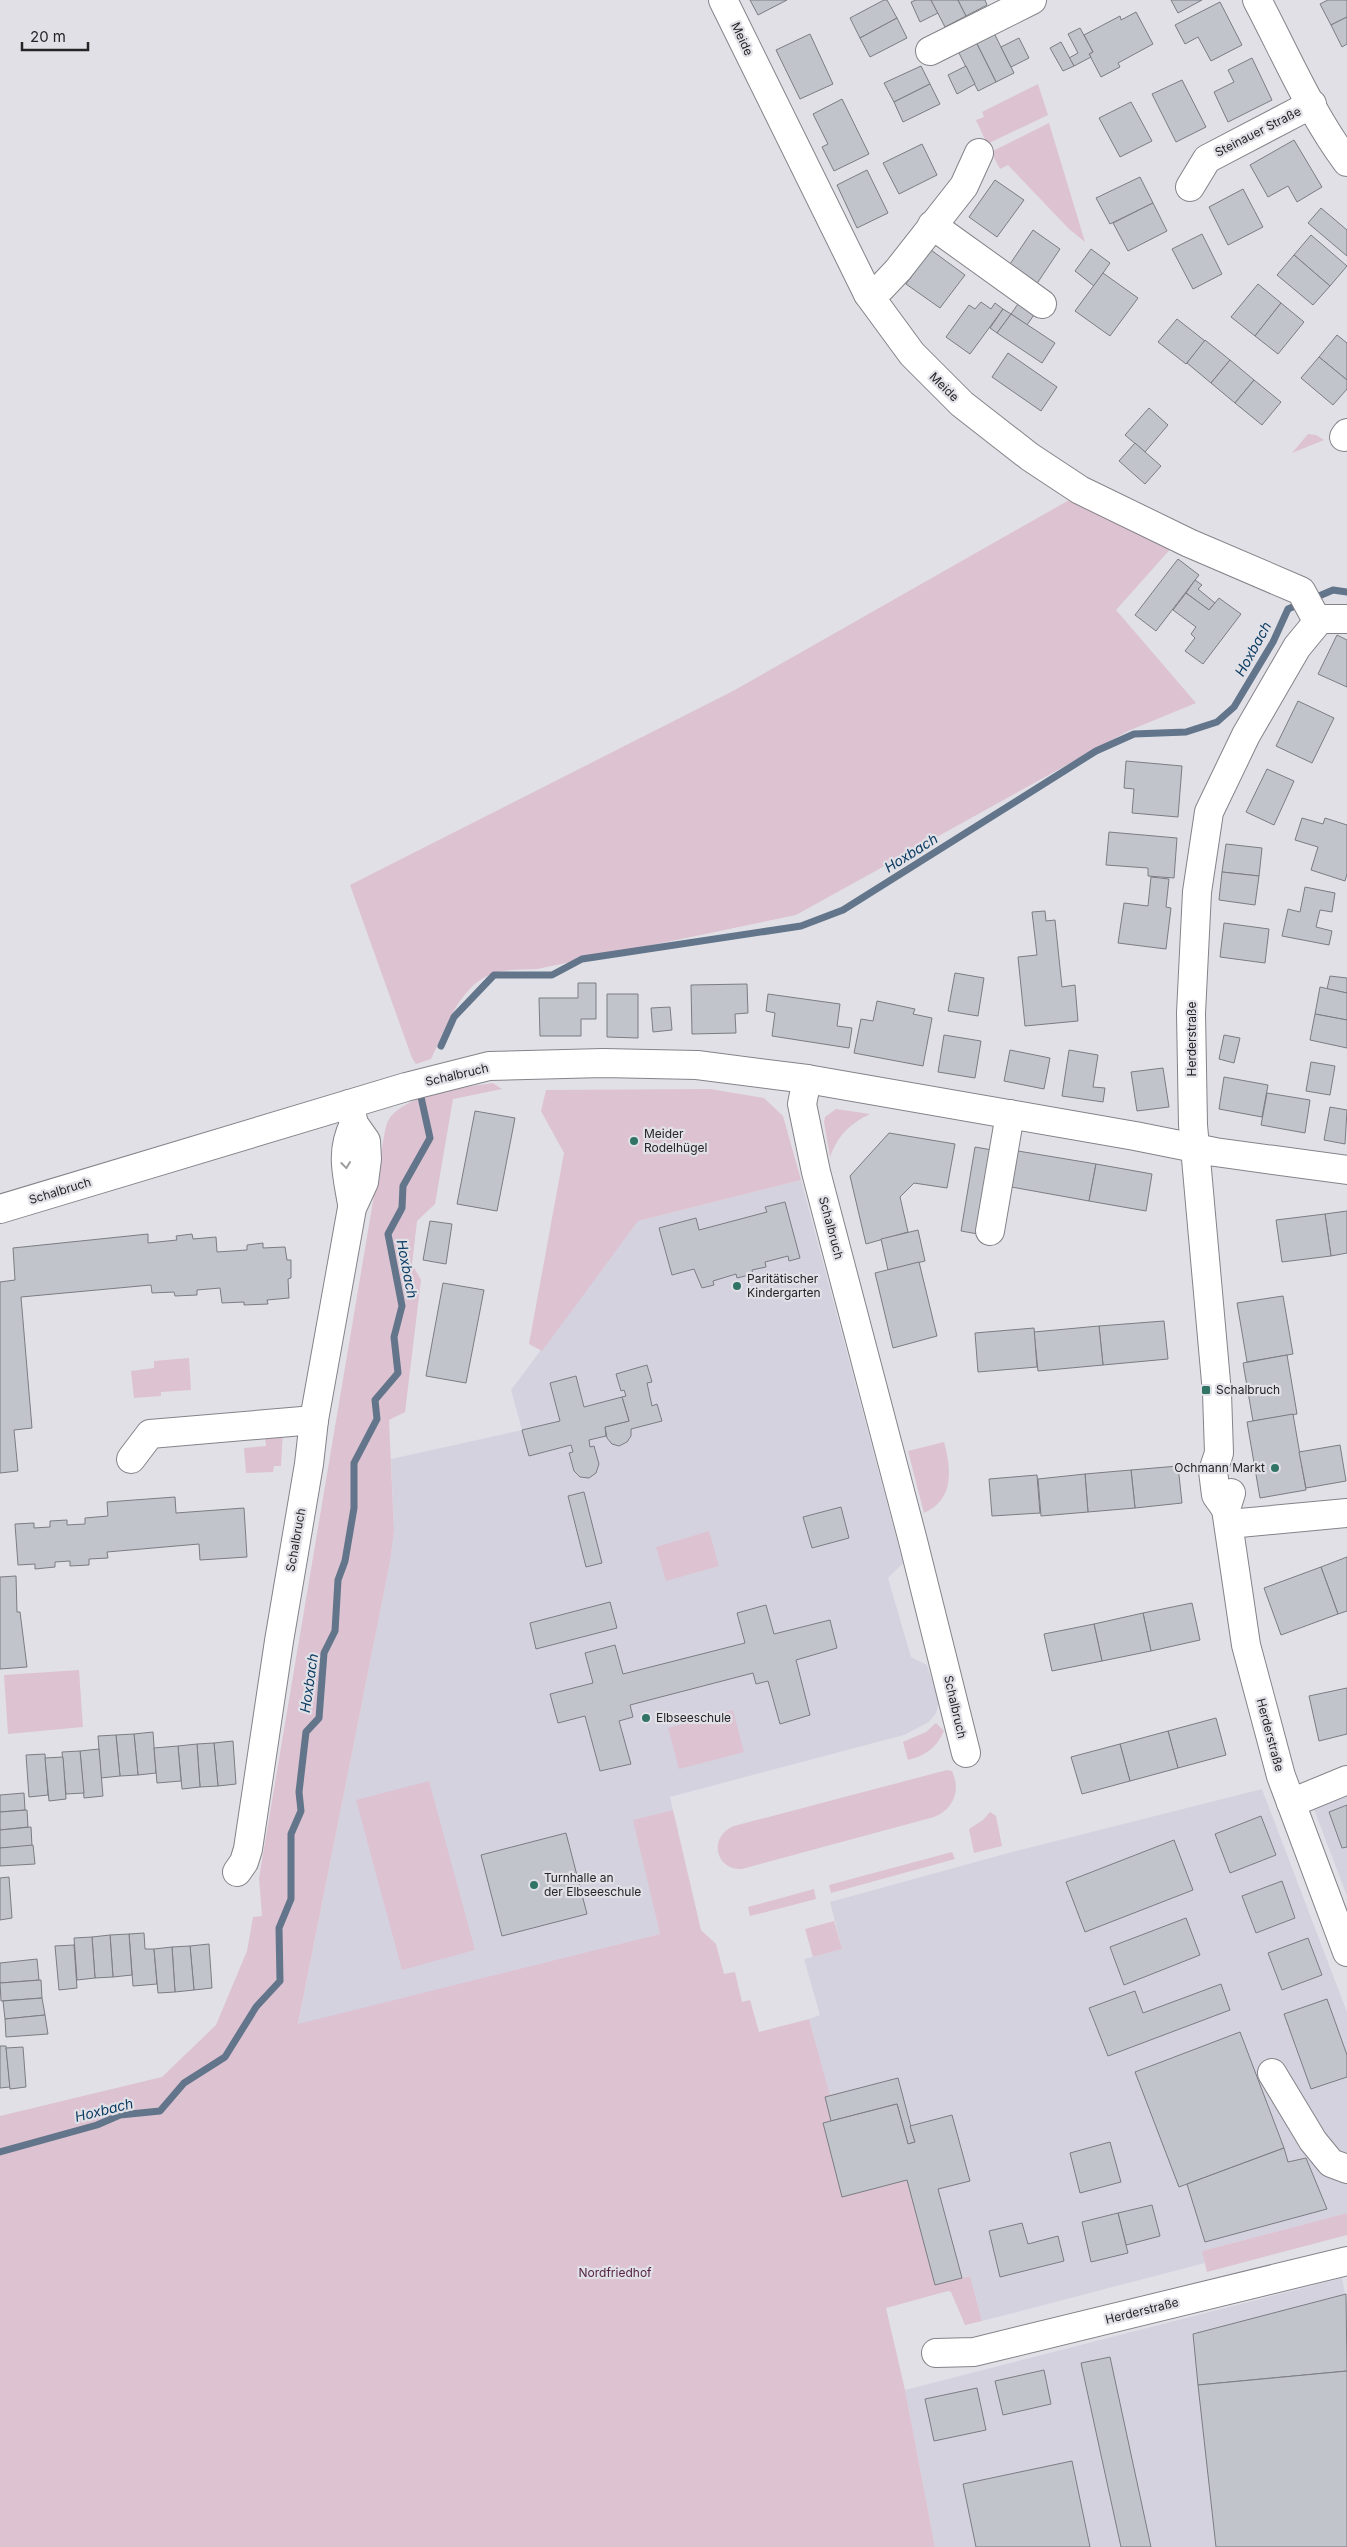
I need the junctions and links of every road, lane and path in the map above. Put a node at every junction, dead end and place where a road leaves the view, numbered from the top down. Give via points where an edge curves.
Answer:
1 (723, 0) edge
2 (1032, 0) edge
3 (1257, 0) edge
4 (930, 51) dead end
5 (1312, 104) junction
6 (979, 153) dead end
7 (1347, 162) edge
8 (1190, 187) dead end
9 (932, 225) junction
10 (868, 294) junction
11 (1042, 304) dead end
12 (1317, 617) junction
13 (1347, 619) edge
14 (807, 1079) junction
15 (352, 1114) junction
16 (1010, 1114) junction
17 (1194, 1148) junction
18 (1347, 1170) edge
19 (0, 1209) edge
20 (990, 1231) dead end
21 (314, 1420) junction
22 (131, 1459) dead end
23 (1347, 1513) edge
24 (1227, 1517) junction
25 (966, 1753) dead end
26 (1347, 1780) edge
27 (1291, 1803) junction
28 (237, 1872) dead end
29 (1347, 1952) edge
30 (1272, 2073) dead end
31 (1347, 2169) edge
32 (1347, 2261) edge
33 (936, 2353) dead end

1 - 10 street, Meide
2 - 4 street
3 - 5 street, Steinauer Straße
5 - 7 street, Steinauer Straße
5 - 8 street, Steinauer Straße via 1207,159
6 - 9 street via 964,186
9 - 10 street via 882,288
9 - 11 street
10 - 12 street, Meide via 912,354 962,404 1030,457 1080,490 1189,543 1301,591
12 - 13 street
12 - 17 street, Herderstraße via 1296,647 1246,735 1209,812 1197,892 1190,1013
14 - 15 street, Schalbruch via 697,1065 489,1066 406,1087
14 - 16 street, Schalbruch
14 - 25 street, Schalbruch via 802,1104 816,1172
15 - 19 street, Schalbruch
15 - 21 street, Schalbruch via 366,1141 367,1159 364,1182 352,1208
16 - 17 street, Schalbruch
16 - 20 street
17 - 18 street, Schalbruch
17 - 24 street, Herderstraße via 1217,1393 1219,1453 1213,1471 1214,1484 1216,1496
21 - 22 street via 150,1434
21 - 28 street, Schalbruch via 248,1849
23 - 24 street
24 - 27 street, Herderstraße via 1246,1646
26 - 27 street
27 - 29 street, Herderstraße
30 - 31 street via 1313,2141 1331,2163
32 - 33 street, Herderstraße via 974,2352

